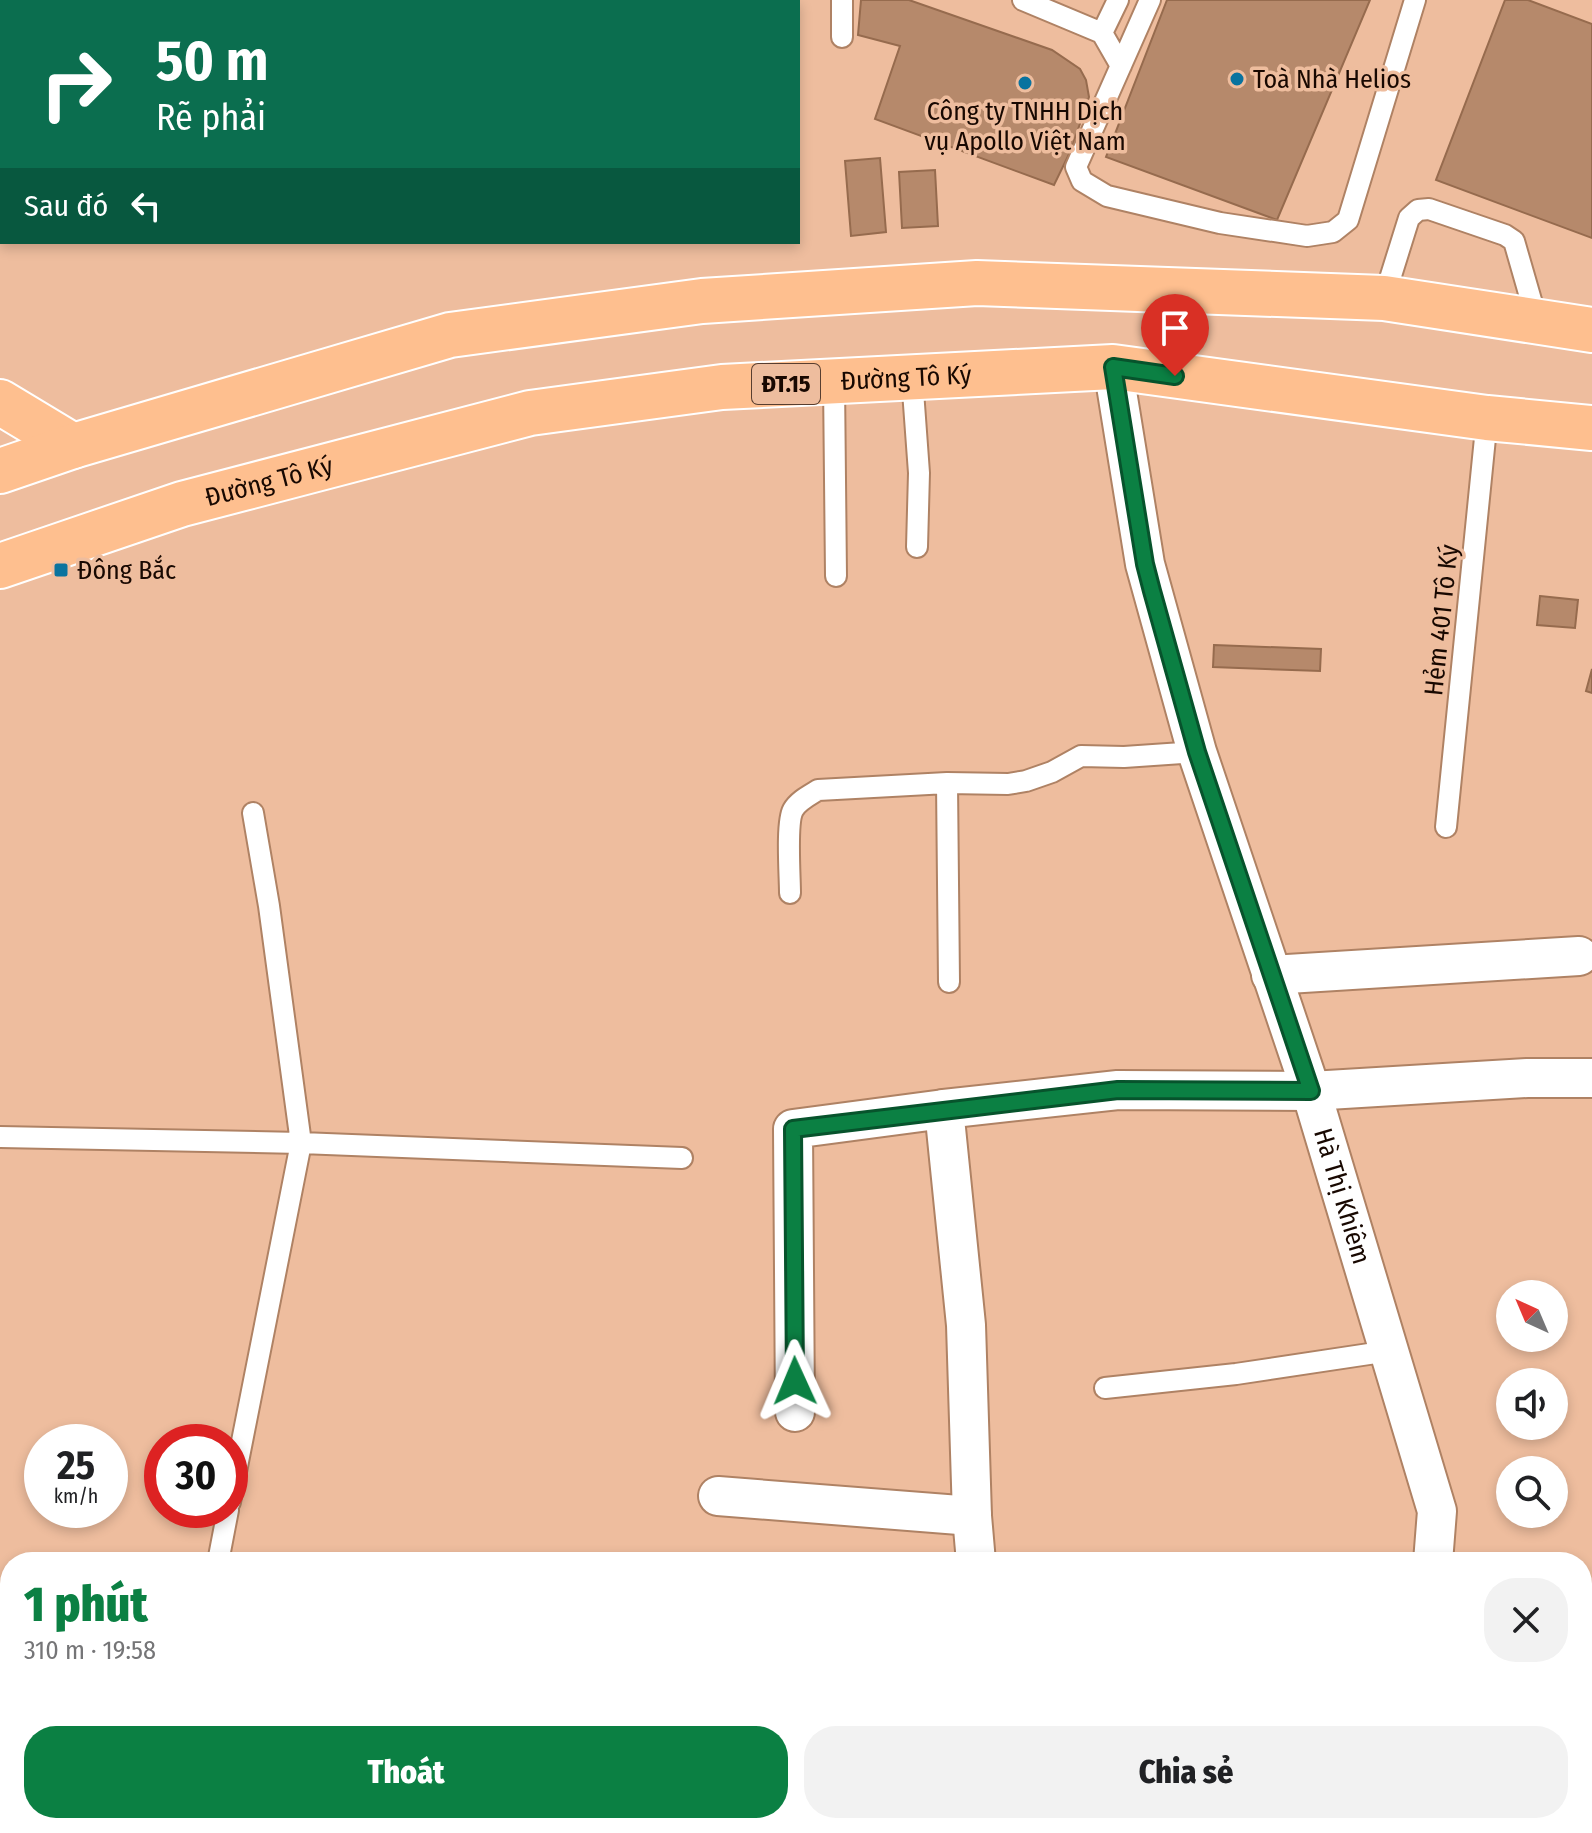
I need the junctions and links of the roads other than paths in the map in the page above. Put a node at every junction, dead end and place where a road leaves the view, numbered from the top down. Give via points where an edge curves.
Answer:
1 (842, 0) edge
2 (1023, 0) edge
3 (1118, 0) edge
4 (1150, 0) edge
5 (1415, 0) edge
6 (1102, 33) junction
7 (842, 37) dead end
8 (1121, 66) junction
9 (1384, 298) junction
10 (1537, 321) junction
11 (1592, 330) edge
12 (1113, 367) junction
13 (912, 377) junction
14 (834, 382) junction
15 (0, 402) edge
16 (1487, 418) junction
17 (1592, 428) edge
18 (73, 446) junction
19 (0, 471) edge
20 (917, 547) dead end
21 (0, 566) edge
22 (836, 576) dead end
23 (1197, 752) junction
24 (947, 783) junction
25 (253, 813) dead end
26 (1446, 827) dead end
27 (790, 893) dead end
28 (1579, 956) dead end
29 (1271, 975) junction
30 (949, 982) dead end
31 (1592, 1078) edge
32 (1311, 1091) junction
33 (944, 1109) junction
34 (0, 1137) edge
35 (301, 1143) junction
36 (682, 1158) dead end
37 (1389, 1351) junction
38 (1105, 1388) dead end
39 (795, 1412) dead end
40 (245, 1424) edge
41 (718, 1496) dead end
42 (972, 1516) junction
43 (225, 1528) edge
44 (220, 1552) edge
45 (975, 1552) edge
46 (1434, 1552) edge

1 - 7 lane
2 - 6 lane
3 - 6 lane
4 - 8 lane
5 - 8 lane via 1348,220 1333,232 1307,236 1220,223 1107,196 1082,181 1076,167
6 - 8 lane
9 - 10 main road
9 - 10 lane via 1409,218 1429,209 1514,241
9 - 18 main road via 977,283 702,301 450,335
10 - 11 main road
12 - 13 main road, Đường Tô Ký / ĐT.15
12 - 16 main road, Đường Tô Ký / ĐT.15
12 - 23 street, Hà Thị Khiêm via 1145,564
13 - 14 main road, Đường Tô Ký / ĐT.15
13 - 20 lane via 919,473
14 - 21 main road, Đường Tô Ký / ĐT.15 via 722,387 530,413 182,504
14 - 22 lane
15 - 18 main road
16 - 17 main road, Đường Tô Ký / ĐT.15
16 - 26 lane, Hẻm 401 Tô Ký
18 - 19 main road
23 - 24 lane via 1081,756 1026,781
23 - 29 street, Hà Thị Khiêm
24 - 27 lane via 818,790 803,799 793,810 790,826
24 - 30 lane
25 - 35 lane
28 - 29 street
29 - 32 street, Hà Thị Khiêm
31 - 32 street
32 - 33 street via 1118,1090
32 - 37 street, Hà Thị Khiêm
33 - 39 street via 793,1129
33 - 42 street via 966,1325
34 - 35 lane
35 - 36 lane
35 - 40 lane
37 - 38 lane
37 - 46 street, Hà Thị Khiêm via 1437,1511
41 - 42 street
42 - 45 street
43 - 44 lane

